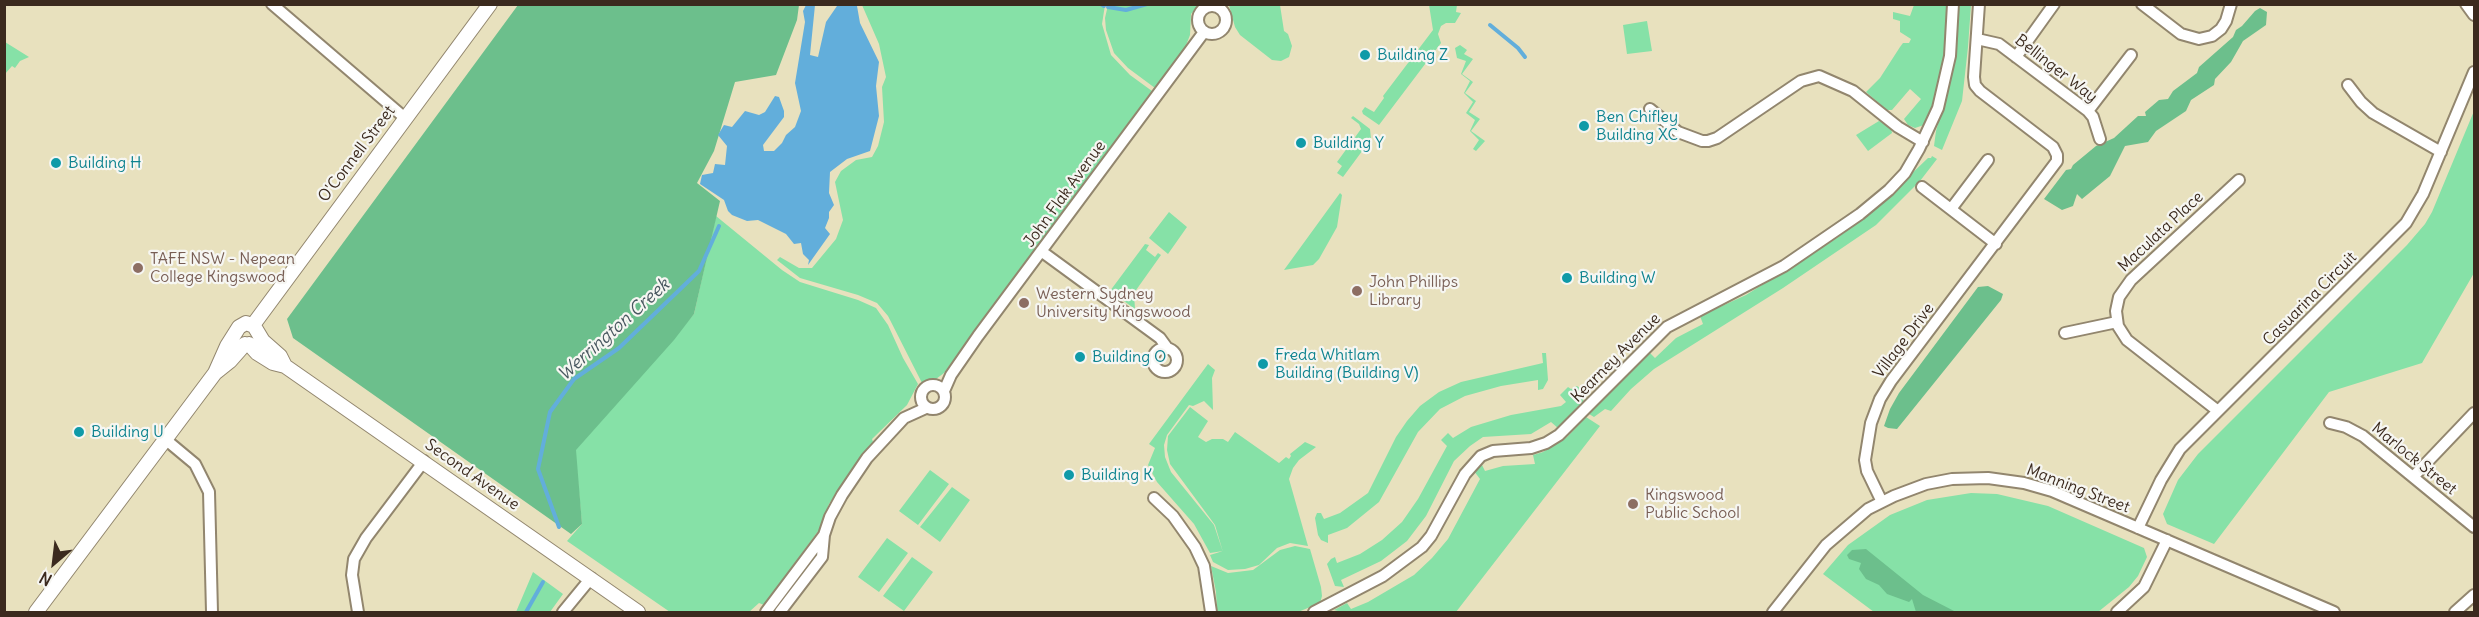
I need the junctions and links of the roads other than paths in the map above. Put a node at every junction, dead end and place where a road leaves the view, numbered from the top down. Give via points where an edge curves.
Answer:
1 (272, 4) edge
2 (490, 4) edge
3 (1953, 4) edge
4 (1979, 4) edge
5 (2054, 4) edge
6 (2142, 4) edge
7 (2230, 4) edge
8 (2466, 4) edge
9 (1219, 6) edge
10 (2475, 15) edge
11 (1204, 32) junction
12 (1977, 39) junction
13 (2131, 55) dead end
14 (2016, 57) junction
15 (2475, 72) edge
16 (2348, 86) dead end
17 (1650, 109) dead end
18 (2088, 111) junction
19 (405, 118) junction
20 (2100, 139) dead end
21 (1923, 142) junction
22 (2441, 152) junction
23 (1988, 160) dead end
24 (2239, 180) dead end
25 (1922, 187) dead end
26 (1951, 209) junction
27 (1996, 244) junction
28 (1041, 251) junction
29 (2117, 322) junction
30 (237, 331) joint
31 (2066, 333) dead end
32 (251, 336) junction
33 (1168, 349) dead end
34 (215, 373) junction
35 (939, 388) junction
36 (923, 403) junction
37 (2218, 411) junction
38 (2475, 413) edge
39 (2330, 423) dead end
40 (165, 439) junction
41 (424, 461) junction
42 (2413, 477) junction
43 (1154, 498) dead end
44 (1882, 502) junction
45 (2475, 527) edge
46 (2138, 528) junction
47 (824, 535) junction
48 (2167, 540) junction
49 (591, 578) junction
50 (2475, 594) edge
51 (36, 612) edge
52 (212, 612) edge
53 (358, 612) edge
54 (563, 612) edge
55 (638, 612) edge
56 (766, 612) edge
57 (780, 612) edge
58 (1211, 612) edge
59 (1314, 612) edge
60 (1773, 612) edge
61 (2117, 612) edge
62 (2334, 612) edge
63 (2455, 612) edge

1 - 19 street
2 - 19 street, O'Connell Street
3 - 21 street, Kearney Avenue via 1946,75 1938,108
4 - 12 street
5 - 14 street
6 - 7 street via 2188,38 2208,38 2221,29
8 - 10 street
9 - 11 street via 1201,11 1198,22
9 - 11 street via 1226,15 1226,25 1216,34
11 - 28 street, John Flak Avenue
12 - 14 street, Bellinger Way via 1996,42
12 - 27 street, Village Drive via 1974,76 1978,89 2053,147 2057,157 2055,166
13 - 18 street
14 - 18 street, Bellinger Way
15 - 22 street, Casuarina Circuit
16 - 22 street via 2373,113
17 - 21 street via 1678,132 1708,141 1801,81 1819,76 1854,91
18 - 20 street, Bellinger Way
19 - 32 street, O'Connell Street
21 - 59 street, Kearney Avenue via 1897,181 1852,220 1784,266 1666,327 1559,435 1531,448 1493,451 1481,456 1465,474 1422,547 1383,576
22 - 37 street, Casuarina Circuit via 2406,223
23 - 26 street
24 - 29 street, Maculata Place via 2128,283 2118,302
25 - 26 street
26 - 27 street
27 - 44 street, Village Drive via 1880,399 1865,456 1867,471
28 - 33 street via 1160,338
28 - 35 street, John Flak Avenue
29 - 31 street
29 - 37 street via 2134,347
30 - 32 street, Second Avenue via 238,338
30 - 34 street, O'Connell Street
32 - 34 street, O'Connell Street via 230,362
32 - 41 street, Second Avenue via 257,353 285,366
34 - 40 street, O'Connell Street
35 - 36 street via 923,389
35 - 36 street via 945,398 941,407 934,410
36 - 47 street via 885,436 863,464 836,506
37 - 46 street, Casuarina Circuit via 2172,460
38 - 42 street
39 - 42 street, Marlock Street via 2358,433
40 - 51 street, O'Connell Street
40 - 52 street via 195,464 209,492
41 - 49 street, Second Avenue
41 - 53 street via 354,559 352,575
42 - 45 street, Marlock Street
43 - 58 street via 1173,516 1195,547 1204,566
44 - 46 street, Manning Street via 1916,487 1952,479 2008,480 2052,491
44 - 60 street, Manning Street via 1856,518 1826,545
46 - 48 street, Manning Street
47 - 56 street
47 - 57 street via 822,557
48 - 61 street via 2148,580 2133,600
48 - 62 street, Manning Street
49 - 54 street
49 - 55 street, Second Avenue
50 - 63 street

